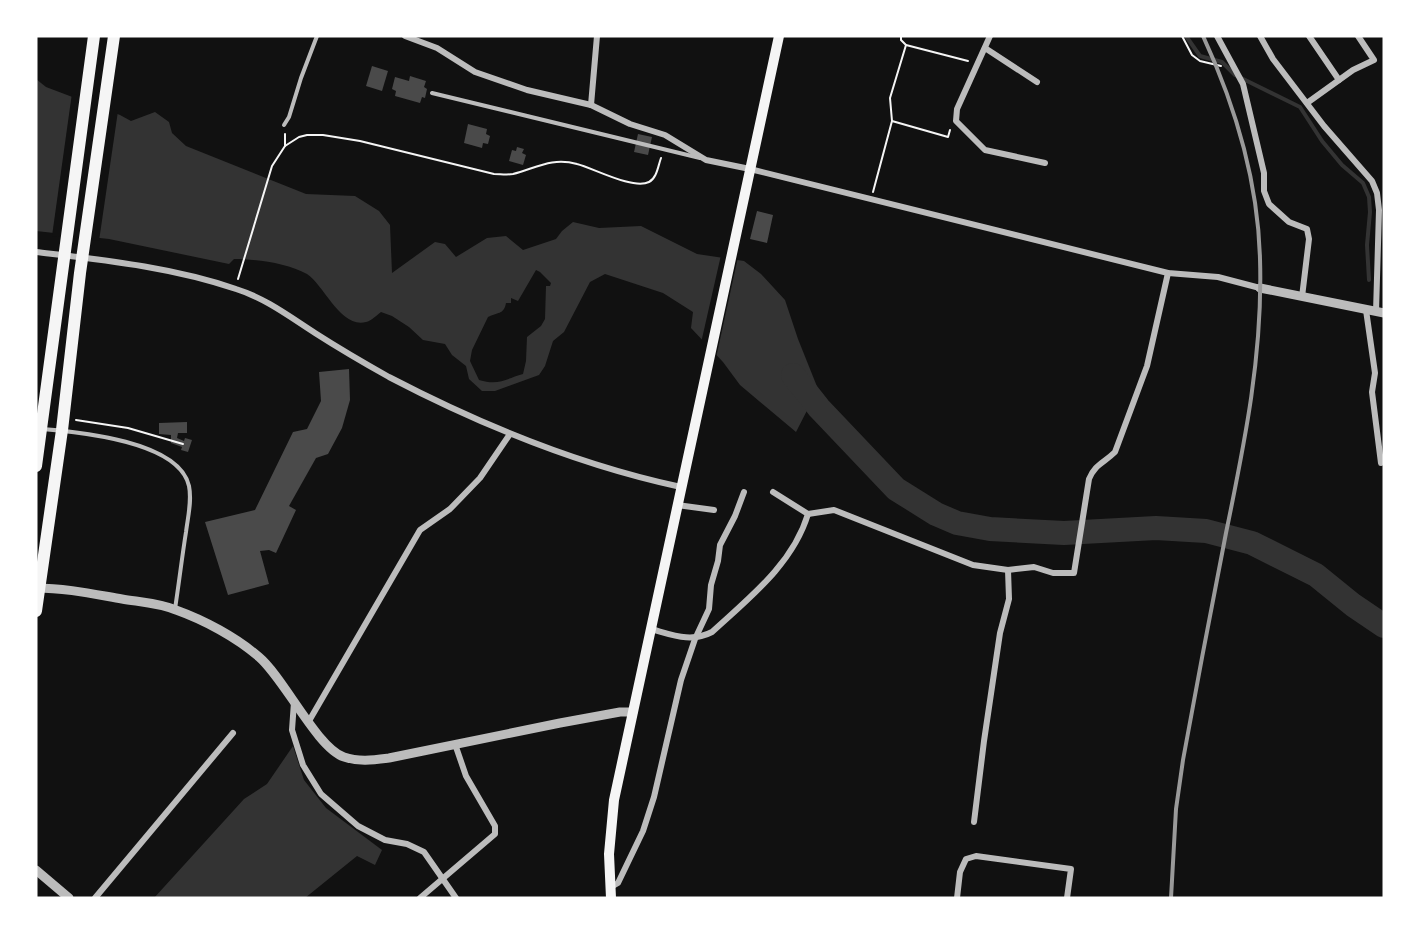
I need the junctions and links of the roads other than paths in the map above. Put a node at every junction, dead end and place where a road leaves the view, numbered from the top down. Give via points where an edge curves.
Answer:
1 (94, 36) edge
2 (114, 36) edge
3 (317, 36) edge
4 (405, 36) edge
5 (597, 36) edge
6 (779, 36) edge
7 (990, 36) edge
8 (1217, 36) edge
9 (1260, 36) edge
10 (1308, 36) edge
11 (1358, 36) edge
12 (985, 48) junction
13 (1339, 80) junction
14 (1038, 82) dead end
15 (432, 93) dead end
16 (1307, 103) junction
17 (591, 105) junction
18 (284, 125) dead end
19 (706, 160) junction
20 (1045, 163) dead end
21 (750, 169) junction
22 (36, 252) edge
23 (1168, 273) junction
24 (1384, 278) edge
25 (1378, 282) junction
26 (1260, 288) joint
27 (1302, 297) junction
28 (1375, 312) edge
29 (41, 429) junction
30 (62, 430) junction
31 (510, 434) junction
32 (1381, 463) dead end
33 (36, 466) edge
34 (681, 488) junction
35 (744, 492) dead end
36 (773, 492) dead end
37 (677, 505) junction
38 (714, 510) dead end
39 (808, 514) junction
40 (1008, 570) junction
41 (37, 588) edge
42 (175, 609) junction
43 (36, 610) edge
44 (651, 629) junction
45 (695, 639) junction
46 (294, 702) junction
47 (633, 712) junction
48 (309, 721) junction
49 (233, 733) dead end
50 (455, 744) junction
51 (974, 822) dead end
52 (36, 870) edge
53 (444, 879) junction
54 (611, 893) edge
55 (69, 898) edge
56 (95, 898) edge
57 (420, 898) edge
58 (456, 898) edge
59 (957, 898) edge
60 (1067, 898) edge

1 - 29 highway
2 - 30 highway
3 - 18 lane
4 - 17 street via 437,48 475,72 527,90
5 - 17 street
6 - 21 main road
7 - 12 street
8 - 27 street via 1243,84 1269,204 1289,222 1306,229 1309,239
9 - 16 street
10 - 13 street
11 - 13 street via 1374,60
12 - 14 street
12 - 20 street via 957,109 956,121 985,150
13 - 16 street
15 - 19 lane
16 - 25 street via 1372,181 1377,193
17 - 19 street via 665,135
19 - 21 street
21 - 23 street
21 - 34 main road
22 - 31 street via 142,265 236,289 284,312 391,378
23 - 26 street via 1218,277
23 - 40 street via 1148,366 1115,452 1093,468 1089,479 1074,573 1053,573 1034,567
24 - 25 street
25 - 28 street
26 - 27 street
27 - 28 street
28 - 32 street via 1372,392
29 - 30 lane
29 - 33 highway
30 - 41 highway
30 - 42 lane via 137,445 176,466 187,479 190,505
31 - 34 street via 597,467
31 - 48 street via 473,486 450,509 420,530
34 - 37 main road
35 - 45 street via 720,545 709,609
36 - 39 street
37 - 38 street
37 - 44 main road
39 - 40 street via 834,510 974,566
39 - 45 street via 802,532 761,588 712,632
40 - 51 street via 1009,599 1000,633
41 - 42 street
41 - 43 highway
42 - 46 street via 259,657
44 - 45 street
44 - 47 main road
45 - 54 street via 643,831
46 - 48 street
46 - 53 street via 292,730 303,765 321,794 358,826 385,840 424,852
47 - 50 street
47 - 54 main road via 611,816
48 - 50 street via 334,752 364,761
49 - 56 street
50 - 53 street via 466,776 495,826 495,834
52 - 55 street
53 - 57 street
53 - 58 street
59 - 60 street via 960,872 966,859 976,856 1071,869

